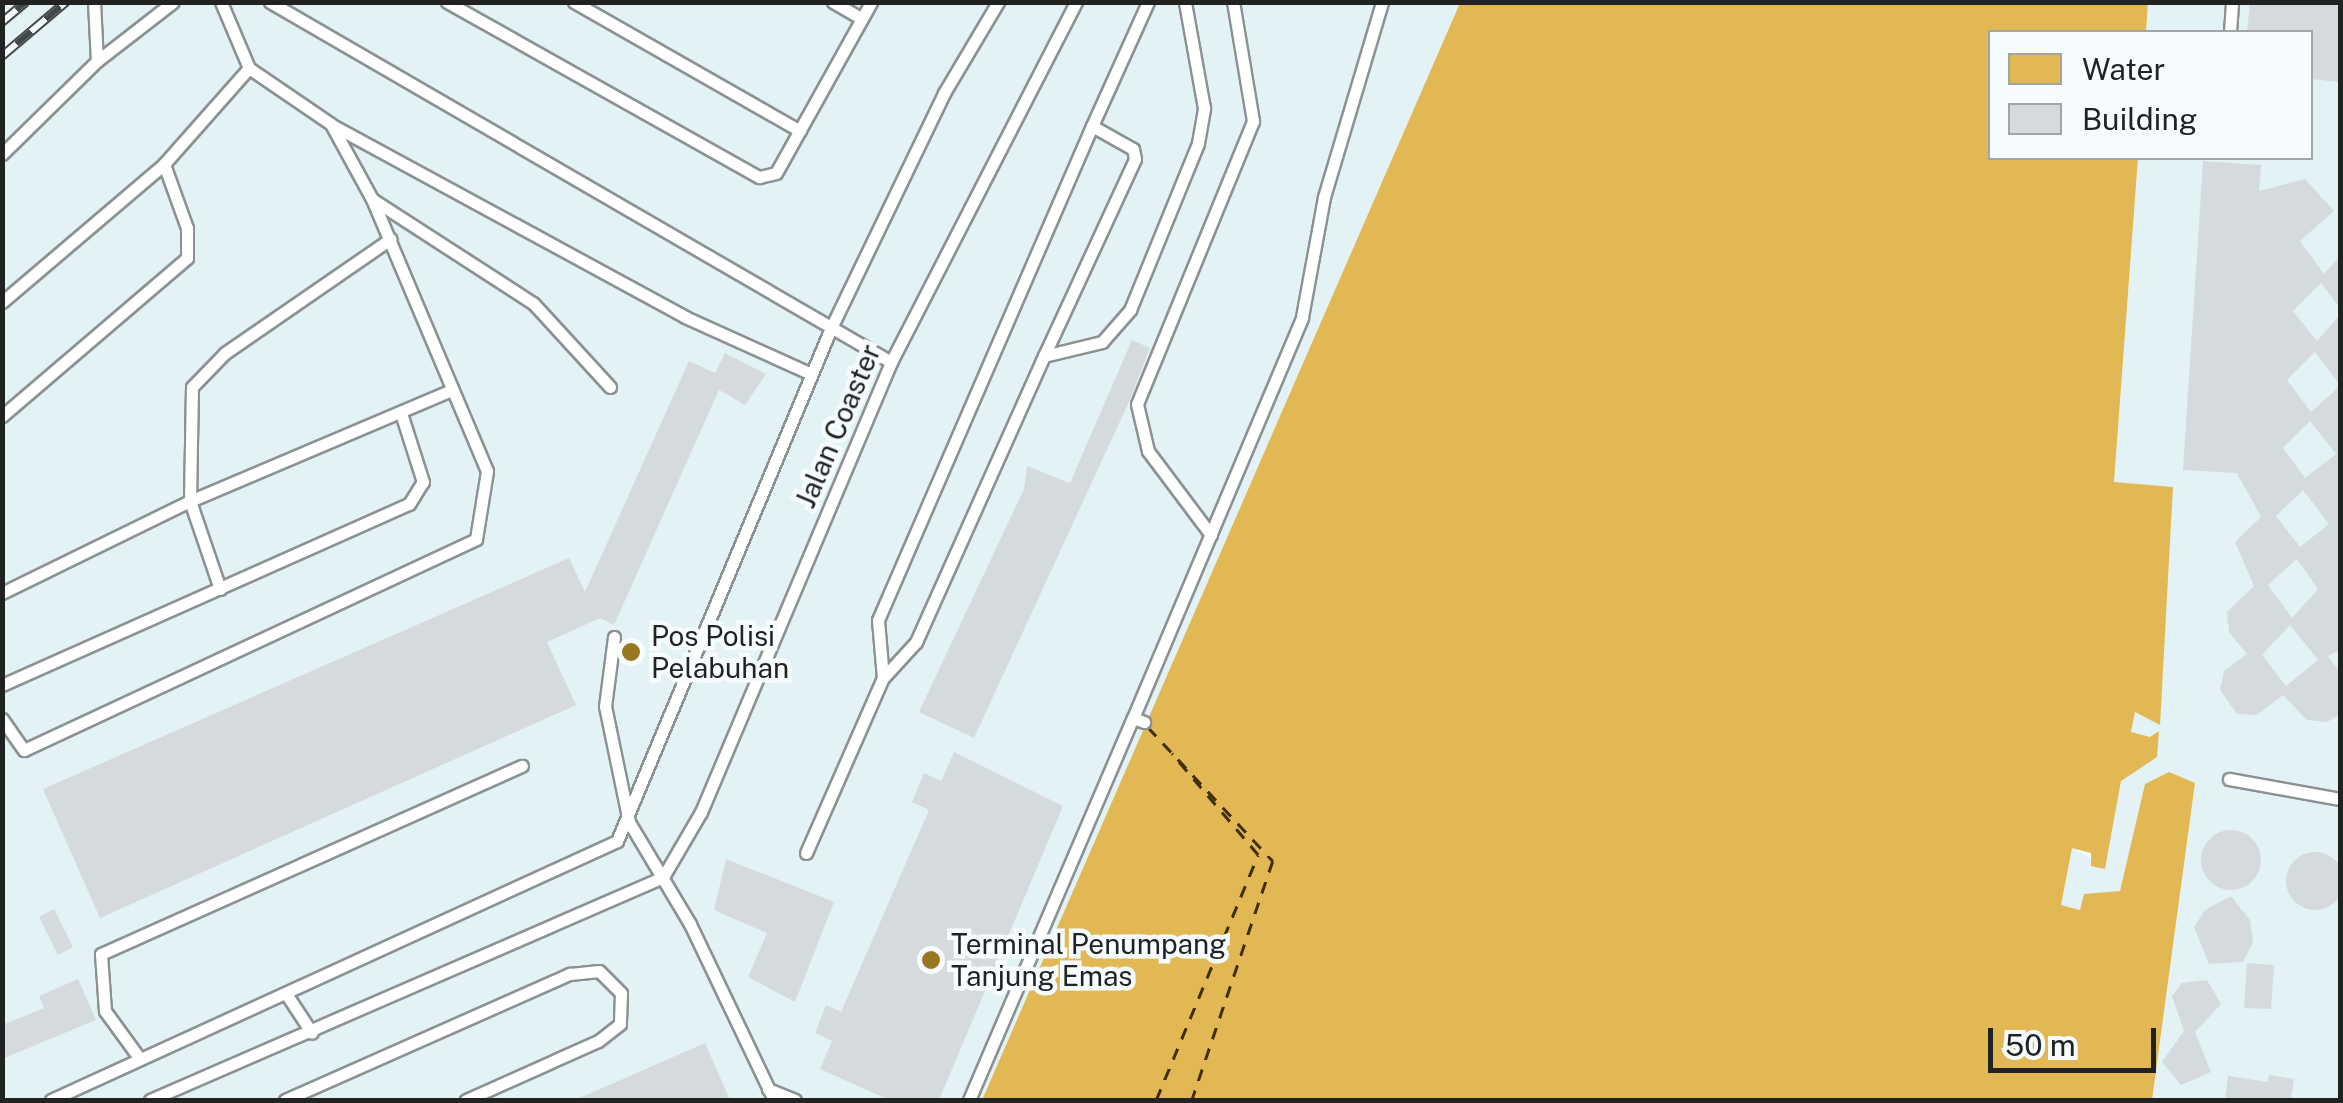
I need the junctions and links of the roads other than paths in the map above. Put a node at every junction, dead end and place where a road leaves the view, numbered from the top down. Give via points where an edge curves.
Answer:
1 (94, 2) edge
2 (172, 2) edge
3 (221, 2) edge
4 (270, 2) edge
5 (447, 2) edge
6 (574, 2) edge
7 (833, 2) edge
8 (871, 2) edge
9 (998, 2) edge
10 (1076, 2) edge
11 (1148, 2) edge
12 (1185, 2) edge
13 (1232, 2) edge
14 (1382, 2) edge
15 (2232, 2) edge
16 (861, 18) junction
17 (2230, 30) edge
18 (98, 61) junction
19 (249, 68) junction
20 (330, 124) junction
21 (1092, 126) junction
22 (800, 131) junction
23 (2, 154) edge
24 (164, 164) junction
25 (372, 199) junction
26 (390, 239) junction
27 (2, 302) edge
28 (831, 328) junction
29 (1044, 356) junction
30 (891, 362) junction
31 (811, 374) junction
32 (610, 387) dead end
33 (452, 390) junction
34 (401, 413) junction
35 (2, 416) edge
36 (190, 501) junction
37 (1211, 535) junction
38 (220, 589) junction
39 (2, 594) edge
40 (614, 637) dead end
41 (883, 678) junction
42 (2, 685) edge
43 (2, 719) edge
44 (522, 766) dead end
45 (2229, 778) dead end
46 (2340, 799) edge
47 (629, 822) junction
48 (806, 854) dead end
49 (663, 878) junction
50 (287, 995) junction
51 (312, 1034) junction
52 (140, 1059) junction
53 (771, 1095) edge
54 (50, 1100) edge
55 (150, 1100) edge
56 (286, 1100) edge
57 (466, 1100) edge
58 (795, 1100) edge
59 (969, 1100) edge

1 - 18 lane
2 - 18 lane
3 - 19 lane
4 - 28 lane
5 - 22 lane via 740,171 776,174
6 - 22 lane
7 - 16 lane
8 - 16 lane
9 - 28 lane, Jalan Coaster via 944,93
10 - 30 lane, Jalan Coaster
11 - 21 lane
12 - 29 lane via 1200,68 1198,143 1116,331 1084,350
13 - 37 lane via 1253,122 1137,404 1148,450
14 - 37 lane via 1324,197 1302,317
15 - 17 lane
16 - 22 lane
18 - 23 lane
19 - 20 lane
19 - 24 lane
20 - 25 lane
20 - 31 lane via 685,316
21 - 29 lane via 1132,149 1135,160
21 - 41 lane via 878,620
24 - 27 lane
24 - 35 lane via 187,228 187,258
25 - 26 lane
25 - 32 lane via 533,303
26 - 33 lane
26 - 36 lane via 225,353 192,387
28 - 30 lane
28 - 31 lane, Jalan Coaster
29 - 41 lane via 916,642
30 - 49 lane, Jalan Coaster via 701,812
31 - 47 lane, Jalan Coaster
33 - 34 lane
33 - 43 lane via 487,471 476,539 24,750
34 - 36 lane
34 - 38 lane via 423,482 409,504
36 - 38 lane
36 - 39 lane
37 - 59 lane via 1138,720
38 - 42 lane
40 - 47 lane via 605,706
41 - 48 lane
44 - 52 lane via 102,954 105,1010
45 - 46 lane
47 - 49 lane
47 - 50 lane via 598,854
49 - 51 lane
49 - 53 lane
50 - 51 lane
50 - 52 lane
51 - 55 lane
52 - 54 lane
53 - 58 lane
56 - 57 lane via 570,974 599,971 621,993 620,1024 598,1041

